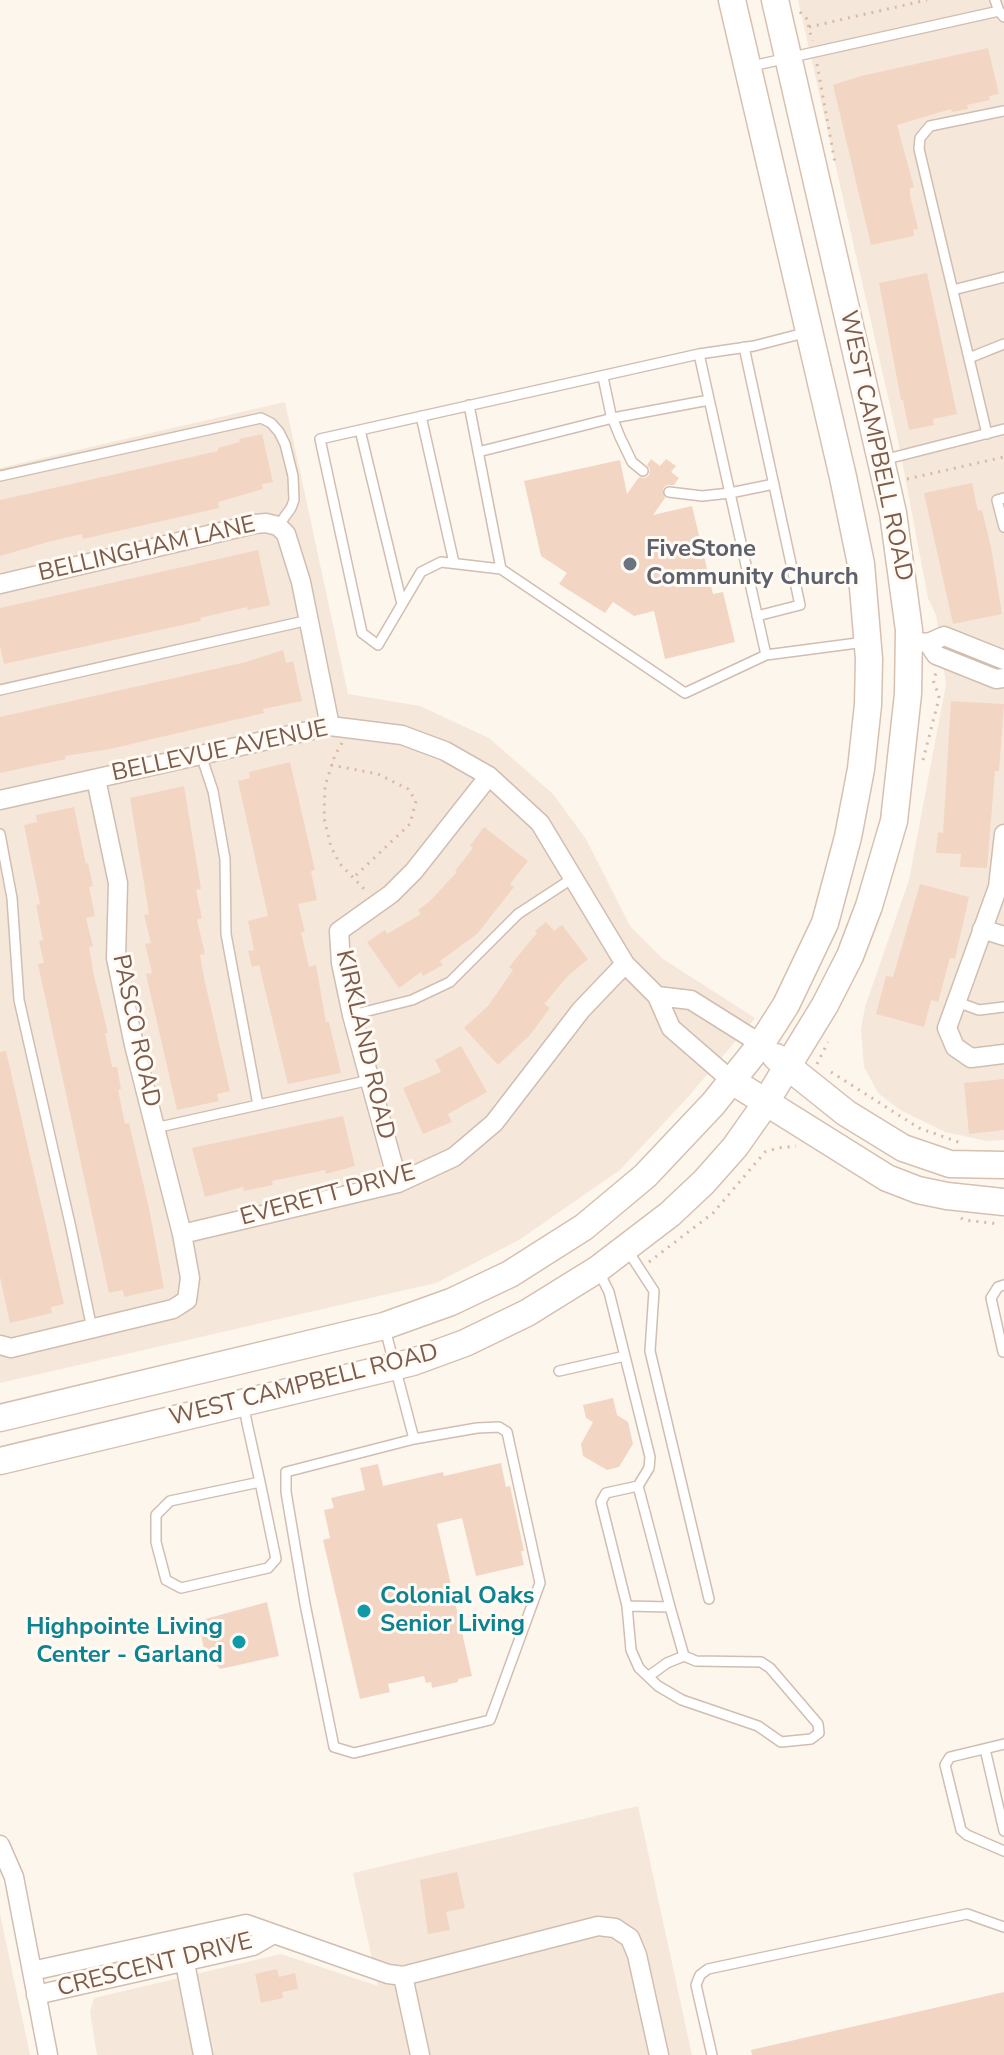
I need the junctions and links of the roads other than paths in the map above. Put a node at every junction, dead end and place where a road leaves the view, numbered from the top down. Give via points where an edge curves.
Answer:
1 (732, 0) edge
2 (995, 0) edge
3 (787, 4) edge
4 (1002, 14) edge
5 (788, 57) junction
6 (747, 67) junction
7 (1004, 111) edge
8 (1004, 277) edge
9 (953, 290) junction
10 (809, 332) junction
11 (1004, 344) edge
12 (744, 347) junction
13 (699, 354) junction
14 (969, 358) junction
15 (603, 377) junction
16 (709, 400) junction
17 (469, 405) junction
18 (421, 416) junction
19 (613, 418) junction
20 (1004, 429) edge
21 (360, 430) junction
22 (987, 434) junction
23 (478, 452) junction
24 (881, 460) junction
25 (643, 471) dead end
26 (0, 476) edge
27 (774, 484) junction
28 (669, 492) dead end
29 (730, 493) junction
30 (1004, 498) edge
31 (278, 526) junction
32 (1004, 527) edge
33 (454, 563) junction
34 (501, 569) junction
35 (0, 584) edge
36 (402, 604) junction
37 (757, 616) junction
38 (310, 620) junction
39 (868, 641) junction
40 (918, 642) junction
41 (964, 644) junction
42 (766, 655) junction
43 (1004, 660) edge
44 (957, 663) junction
45 (1004, 678) edge
46 (0, 690) edge
47 (330, 726) junction
48 (201, 754) junction
49 (489, 776) junction
50 (96, 779) junction
51 (0, 800) edge
52 (0, 834) edge
53 (1004, 834) edge
54 (573, 878) junction
55 (1001, 888) edge
56 (982, 929) junction
57 (1004, 936) edge
58 (625, 964) junction
59 (657, 996) junction
60 (957, 1002) junction
61 (1004, 1007) edge
62 (352, 1015) junction
63 (761, 1044) junction
64 (1004, 1054) edge
65 (788, 1067) junction
66 (370, 1080) junction
67 (732, 1081) junction
68 (765, 1103) junction
69 (258, 1105) junction
70 (155, 1128) junction
71 (805, 1139) junction
72 (735, 1147) junction
73 (1004, 1165) edge
74 (398, 1183) junction
75 (1004, 1202) edge
76 (182, 1234) junction
77 (626, 1248) junction
78 (598, 1269) junction
79 (1004, 1285) edge
80 (384, 1326) junction
81 (92, 1329) junction
82 (0, 1345) edge
83 (1004, 1354) edge
84 (625, 1356) junction
85 (394, 1367) junction
86 (559, 1371) dead end
87 (243, 1404) junction
88 (0, 1418) edge
89 (414, 1439) junction
90 (0, 1461) edge
91 (260, 1482) junction
92 (638, 1486) junction
93 (709, 1599) dead end
94 (627, 1606) junction
95 (670, 1607) junction
96 (684, 1656) junction
97 (649, 1676) junction
98 (1004, 1744) edge
99 (985, 1749) junction
100 (1004, 1831) edge
101 (0, 1845) edge
102 (1004, 1851) edge
103 (1004, 1927) edge
104 (272, 1935) junction
105 (180, 1938) junction
106 (185, 1961) junction
107 (32, 1971) junction
108 (403, 1976) junction
109 (36, 1995) junction
110 (48, 2055) edge
111 (203, 2055) edge
112 (420, 2055) edge
113 (659, 2055) edge
114 (712, 2055) edge

1 - 6 main road, WEST CAMPBELL ROAD
2 - 4 lane
3 - 5 main road, WEST CAMPBELL ROAD
4 - 5 lane
5 - 6 lane
5 - 24 main road, WEST CAMPBELL ROAD
6 - 10 main road, WEST CAMPBELL ROAD
7 - 9 lane via 930,126 920,138
8 - 9 lane
9 - 14 lane
10 - 12 lane
10 - 39 main road, WEST CAMPBELL ROAD via 861,564
11 - 14 lane
12 - 13 lane
12 - 27 lane
13 - 15 lane
13 - 16 lane
14 - 22 lane
15 - 17 lane
15 - 19 lane
16 - 19 lane
16 - 29 lane
17 - 18 lane
17 - 23 lane
18 - 21 lane
18 - 33 lane
19 - 23 lane
19 - 25 lane via 632,462
20 - 22 lane
21 - 36 lane
21 - 36 lane via 320,439 362,633 378,645
22 - 24 lane
23 - 34 lane
24 - 40 main road, WEST CAMPBELL ROAD
26 - 31 lane via 261,418 279,432 293,476 294,500
27 - 29 lane
27 - 37 lane via 800,605
28 - 29 lane
29 - 37 lane
30 - 32 lane via 997,500
31 - 35 street, BELLINGHAM LANE via 255,524
31 - 38 street, BELLINGHAM LANE via 286,534
33 - 34 lane
33 - 36 lane via 441,562 421,572
34 - 42 lane via 685,693
37 - 42 lane
38 - 46 lane
38 - 47 street, BELLINGHAM LANE
39 - 40 main road
39 - 42 lane
39 - 63 main road, WEST CAMPBELL ROAD via 861,769 836,888 810,956
40 - 41 street via 944,636
40 - 44 street
40 - 65 main road, WEST CAMPBELL ROAD via 884,861 850,956
41 - 43 street
41 - 44 street
44 - 45 street
47 - 48 street, BELLEVUE AVENUE
47 - 49 street, BELLEVUE AVENUE via 402,735
48 - 50 street, BELLEVUE AVENUE
48 - 69 lane via 225,859 226,934
49 - 54 street, BELLEVUE AVENUE via 540,823
49 - 62 street, KIRKLAND ROAD via 414,871 339,931
50 - 51 street, BELLEVUE AVENUE
50 - 70 street, PASCO ROAD via 118,883 116,958
52 - 81 lane via 12,898 19,1000
53 - 55 street
54 - 58 street, BELLEVUE AVENUE
54 - 62 lane via 518,914 450,982 412,1000
55 - 56 street
56 - 57 street
56 - 60 street
58 - 59 street, BELLEVUE AVENUE
58 - 74 street, EVERETT DRIVE via 581,1010 494,1123 454,1157
59 - 63 street via 691,1000
59 - 67 street, BELLEVUE AVENUE via 671,1028
60 - 61 lane via 979,1010
60 - 64 street via 947,1028 955,1047 971,1058
62 - 66 street, KIRKLAND ROAD
63 - 65 main road
63 - 67 main road, WEST CAMPBELL ROAD
65 - 68 main road, WEST CAMPBELL ROAD
65 - 73 main road via 846,1113 903,1148 950,1164
66 - 69 lane
66 - 74 street, KIRKLAND ROAD
67 - 68 main road
67 - 80 main road, WEST CAMPBELL ROAD via 645,1176 584,1227 485,1287
68 - 71 main road
68 - 72 main road, WEST CAMPBELL ROAD
69 - 70 lane
70 - 76 street, PASCO ROAD
71 - 72 main road via 774,1131
71 - 75 main road via 918,1190
72 - 77 main road, WEST CAMPBELL ROAD via 684,1201
74 - 76 street, EVERETT DRIVE
76 - 81 street, PASCO ROAD via 190,1278 187,1300 173,1309
77 - 78 main road, WEST CAMPBELL ROAD
77 - 93 lane via 654,1291 650,1351
78 - 84 lane
78 - 85 main road, WEST CAMPBELL ROAD via 488,1332
79 - 83 lane via 991,1298
80 - 85 lane
80 - 88 main road, WEST CAMPBELL ROAD
81 - 82 street via 11,1348
84 - 86 lane
84 - 92 lane via 650,1457
85 - 87 main road, WEST CAMPBELL ROAD
85 - 89 lane
87 - 90 main road, WEST CAMPBELL ROAD
87 - 91 lane
89 - 89 lane via 286,1472 334,1747 354,1753 490,1720 540,1583 507,1432 477,1428
91 - 91 lane via 276,1559 268,1568 181,1588 166,1580 156,1542 156,1515 170,1501
92 - 94 lane via 606,1493 601,1502
92 - 95 lane
94 - 95 lane
94 - 97 lane via 631,1650
95 - 96 lane
96 - 97 lane
96 - 97 lane via 696,1661 761,1662 818,1724 819,1733 781,1742 758,1726 682,1700
98 - 99 lane
99 - 100 lane
99 - 102 lane via 950,1757 945,1765 961,1830
101 - 107 street via 14,1877
103 - 114 lane via 967,1914 708,1969 696,1985
104 - 105 street, CRESCENT DRIVE via 246,1924
104 - 106 street, CRESCENT DRIVE via 253,1946
104 - 108 street, CRESCENT DRIVE
105 - 106 street
105 - 107 street, CRESCENT DRIVE
106 - 109 street, CRESCENT DRIVE
106 - 111 street
107 - 109 street
108 - 112 street
108 - 113 street, CRESCENT DRIVE via 598,1926 615,1928 630,1938 637,1955
109 - 110 street

